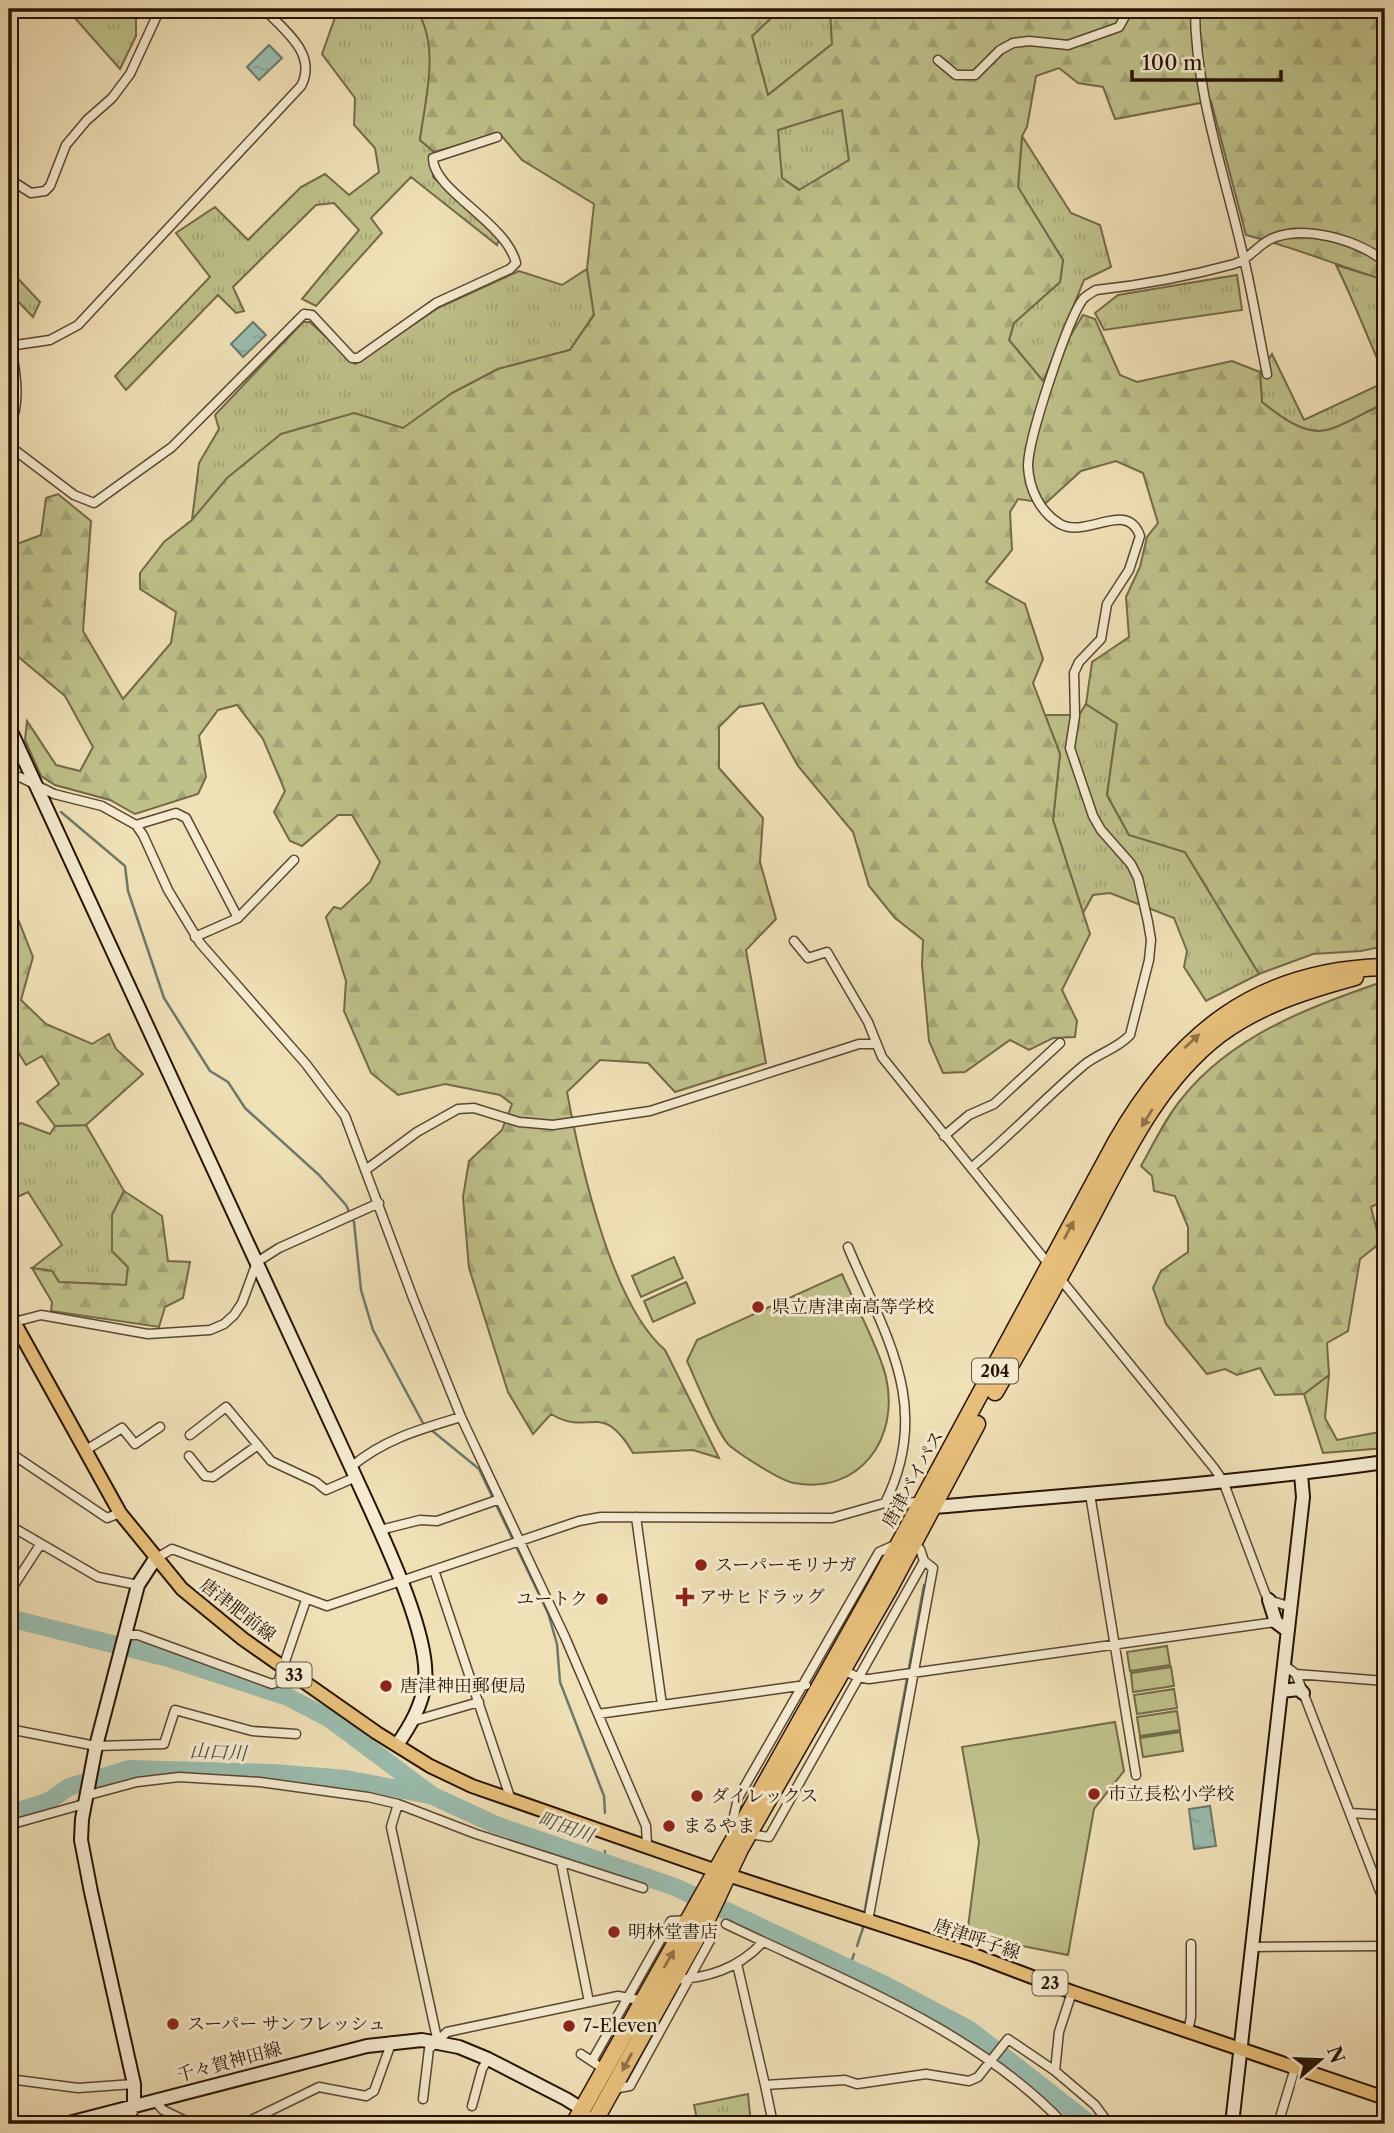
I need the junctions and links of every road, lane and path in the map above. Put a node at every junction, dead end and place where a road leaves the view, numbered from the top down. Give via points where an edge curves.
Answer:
1 (160, 9) edge
2 (264, 9) edge
3 (1129, 9) edge
4 (1195, 9) edge
5 (938, 60) dead end
6 (497, 137) dead end
7 (9, 178) edge
8 (1244, 260) junction
9 (1385, 262) edge
10 (10, 346) edge
11 (1267, 374) dead end
12 (9, 426) edge
13 (9, 442) edge
14 (9, 727) edge
15 (9, 782) edge
16 (35, 785) junction
17 (136, 825) junction
18 (294, 860) dead end
19 (237, 918) junction
20 (195, 937) junction
21 (794, 941) dead end
22 (1384, 967) edge
23 (1060, 1043) dead end
24 (875, 1044) junction
25 (944, 1136) junction
26 (971, 1168) junction
27 (367, 1170) junction
28 (379, 1203) junction
29 (848, 1247) dead end
30 (257, 1262) junction
31 (1054, 1271) junction
32 (11, 1318) edge
33 (461, 1418) junction
34 (160, 1427) dead end
35 (190, 1435) dead end
36 (258, 1445) junction
37 (86, 1450) junction
38 (9, 1452) edge
39 (189, 1457) dead end
40 (1385, 1462) edge
41 (354, 1472) junction
42 (1301, 1474) junction
43 (1223, 1481) junction
44 (1090, 1494) junction
45 (500, 1499) junction
46 (885, 1503) junction
47 (927, 1505) junction
48 (120, 1513) junction
49 (636, 1517) junction
50 (9, 1525) edge
51 (380, 1530) junction
52 (515, 1543) junction
53 (906, 1544) junction
54 (40, 1545) junction
55 (155, 1559) junction
56 (924, 1560) junction
57 (434, 1570) junction
58 (400, 1582) junction
59 (138, 1585) junction
60 (14, 1586) dead end
61 (306, 1600) junction
62 (1269, 1600) junction
63 (1291, 1607) junction
64 (1276, 1622) junction
65 (1288, 1630) junction
66 (126, 1635) junction
67 (1113, 1645) junction
68 (1284, 1665) junction
69 (282, 1666) junction
70 (842, 1669) junction
71 (910, 1674) junction
72 (1296, 1674) junction
73 (857, 1677) junction
74 (1385, 1681) edge
75 (821, 1683) junction
76 (804, 1686) junction
77 (1281, 1691) junction
78 (1303, 1693) junction
79 (480, 1702) junction
80 (662, 1705) junction
81 (598, 1714) junction
82 (412, 1721) junction
83 (9, 1729) edge
84 (296, 1734) dead end
85 (397, 1745) junction
86 (96, 1746) junction
87 (789, 1765) junction
88 (804, 1773) junction
89 (1136, 1775) dead end
90 (84, 1800) junction
91 (511, 1800) junction
92 (398, 1804) junction
93 (1350, 1813) junction
94 (1385, 1815) edge
95 (9, 1825) edge
96 (743, 1833) junction
97 (647, 1845) junction
98 (561, 1862) junction
99 (722, 1873) junction
100 (643, 1888) dead end
101 (1385, 1904) edge
102 (699, 1919) junction
103 (868, 1921) junction
104 (726, 1924) dead end
105 (763, 1942) junction
106 (1191, 1944) dead end
107 (1385, 1946) edge
108 (1252, 1947) junction
109 (737, 1964) junction
110 (691, 1979) junction
111 (672, 1980) junction
112 (1073, 1992) junction
113 (636, 1999) junction
114 (589, 2002) junction
115 (1188, 2031) junction
116 (392, 2041) junction
117 (438, 2043) junction
118 (1241, 2049) junction
119 (582, 2054) dead end
120 (488, 2059) junction
121 (990, 2063) junction
122 (598, 2065) junction
123 (1295, 2067) junction
124 (1055, 2071) junction
125 (9, 2079) edge
126 (134, 2084) junction
127 (765, 2085) junction
128 (613, 2090) junction
129 (1385, 2098) edge
130 (423, 2099) dead end
131 (154, 2100) junction
132 (134, 2105) junction
133 (472, 2106) dead end
134 (588, 2119) edge
135 (65, 2124) edge
136 (125, 2124) edge
137 (192, 2124) edge
138 (243, 2124) edge
139 (574, 2124) edge
140 (773, 2124) edge
141 (1064, 2124) edge
142 (1109, 2124) edge
143 (1232, 2124) edge
144 (1278, 2124) edge

1 - 7 street via 130,74 66,145 50,186 30,193
2 - 10 street via 298,44 307,61 307,75 300,86 78,325 50,340
3 - 5 street via 1119,27 1068,45 1013,43 975,75 956,75
4 - 8 street via 1209,111
6 - 13 street via 433,158 433,166 445,183 505,237 516,263 510,269 436,303 358,358 352,358 312,315 300,316 172,447 94,503 74,495
8 - 9 street via 1269,240 1296,233 1347,240
8 - 11 street
8 - 26 street via 1088,294 1049,381 1030,445 1028,466 1035,498 1060,524 1084,528 1122,519 1137,527 1140,536 1129,570 1107,604 1101,639 1074,673 1070,748 1093,816 1138,878 1151,940 1130,1035 1085,1064
10 - 12 street via 16,372 14,417
14 - 16 street
15 - 16 street via 20,778
16 - 17 street via 102,806
16 - 30 street
17 - 19 street via 176,813 186,818
17 - 20 street
18 - 19 street
19 - 20 street
20 - 27 street via 324,1086 345,1116
21 - 24 street via 808,958 827,952 836,963
22 - 31 highway, 唐津バイパス / 204 via 1325,973 1284,986 1228,1013 1191,1040 1133,1112
23 - 25 street via 994,1104 970,1115
24 - 25 street
24 - 27 street via 859,1044 619,1117 553,1125 519,1122 474,1108 458,1109 417,1132
25 - 26 street
26 - 31 street
27 - 28 street
28 - 30 street
28 - 33 street
29 - 46 street via 905,1389 902,1455
30 - 32 street via 234,1315 210,1330 148,1334 41,1315
30 - 41 street
31 - 43 street
31 - 47 highway, 唐津バイパス / 204
32 - 37 main road, 唐津肥前線 / 33
33 - 41 street via 392,1439 367,1453
33 - 45 street
34 - 37 street via 135,1444 122,1427
35 - 36 street via 226,1407
36 - 39 street via 213,1477 205,1476
36 - 41 street via 271,1461 327,1490
37 - 48 main road, 唐津肥前線 / 33
38 - 48 street via 107,1518
40 - 42 street
41 - 51 street
42 - 43 street
42 - 63 street via 1303,1497
43 - 44 street
43 - 62 street
44 - 47 street
44 - 67 street
45 - 51 street via 437,1521 420,1520
45 - 52 street
46 - 47 street
46 - 49 street via 832,1518
47 - 53 highway, 唐津バイパス / 204
48 - 55 main road, 唐津肥前線 / 33
49 - 52 street via 579,1521
49 - 80 street
50 - 54 street
51 - 58 street
52 - 57 street
52 - 81 street
53 - 56 street via 920,1549
53 - 70 highway, 唐津バイパス / 204
53 - 75 highway, 唐津バイパス / 204
53 - 76 street via 879,1552
54 - 59 street via 98,1577
54 - 60 street
55 - 59 street
55 - 61 street via 172,1549
55 - 69 main road, 唐津肥前線 / 33 via 210,1614
56 - 71 street via 933,1567
56 - 73 street
57 - 58 street
57 - 79 street
58 - 61 street via 337,1605
58 - 82 street via 426,1666 422,1698
59 - 66 street
61 - 69 street
62 - 63 street
62 - 64 street
63 - 65 street
64 - 65 street
64 - 67 street
65 - 68 street
66 - 69 street via 138,1635 272,1684 278,1682
66 - 86 street
67 - 71 street
67 - 89 street
68 - 72 street
68 - 77 street
69 - 85 main road, 唐津肥前線 / 33
70 - 73 street
70 - 87 highway, 唐津バイパス / 204
71 - 73 street
71 - 103 street
72 - 74 street
72 - 78 street
73 - 88 street
75 - 76 street
75 - 96 highway, 唐津バイパス / 204
76 - 80 street
76 - 96 street via 738,1798 734,1816
77 - 78 street via 1299,1689
77 - 108 street
78 - 93 street
79 - 82 street
79 - 91 street
80 - 81 street
81 - 97 street via 646,1826
82 - 85 street
83 - 86 street
84 - 86 street via 252,1731 175,1710 164,1744
85 - 91 main road, 唐津肥前線 / 33 via 472,1786
86 - 90 street
87 - 88 street
87 - 96 highway, 唐津バイパス / 204
88 - 96 street via 769,1837
90 - 92 street via 137,1782 179,1777 260,1782
90 - 95 street
90 - 126 street via 81,1840
91 - 97 main road, 唐津肥前線 / 33
92 - 98 street
92 - 117 street via 391,1827
93 - 94 street
93 - 101 street
96 - 99 highway, 唐津バイパス / 204
97 - 99 main road, 唐津肥前線 / 33
98 - 100 street
98 - 114 street
99 - 102 highway, 唐津バイパス / 204
99 - 103 main road, 唐津呼子線 / 23
102 - 110 street via 713,1935
102 - 111 highway, 唐津バイパス / 204
102 - 113 highway, 唐津バイパス / 204
103 - 112 main road, 唐津呼子線 / 23
104 - 105 street
105 - 109 street
105 - 121 street via 913,2014
106 - 115 street
107 - 108 street
108 - 118 street
109 - 110 street
109 - 127 street
110 - 111 street
110 - 128 street via 630,2086
111 -> 128 highway, 唐津バイパス / 204
112 - 115 main road, 唐津呼子線 / 23
112 - 124 street via 1059,2032
113 - 114 street
113 - 122 highway, 唐津バイパス / 204
114 - 117 street via 447,2032
115 - 118 main road, 唐津呼子線 / 23
116 - 117 street, 千々賀神田線
116 - 131 street, 千々賀神田線
116 - 138 street via 374,2091 366,2096 319,2087
117 - 120 street, 千々賀神田線
117 - 130 street via 429,2049
118 - 123 main road, 唐津呼子線 / 23
118 - 143 street
119 - 122 street
120 - 133 street
120 - 134 street, 千々賀神田線
121 - 124 street via 1008,2039
121 - 127 street via 968,2081 926,2074 857,2084 834,2080
121 - 141 street
122 - 134 highway, 唐津バイパス / 204
123 - 129 main road, 唐津呼子線 / 23
123 - 144 street
124 - 142 street via 1095,2105
125 - 126 street via 78,2088
126 - 132 street
127 - 140 street
128 - 134 highway, 唐津バイパス / 204
131 - 132 street, 千々賀神田線
131 - 137 street via 163,2110
132 - 135 street, 千々賀神田線
132 - 136 street
134 - 139 highway, 唐津バイパス / 204

